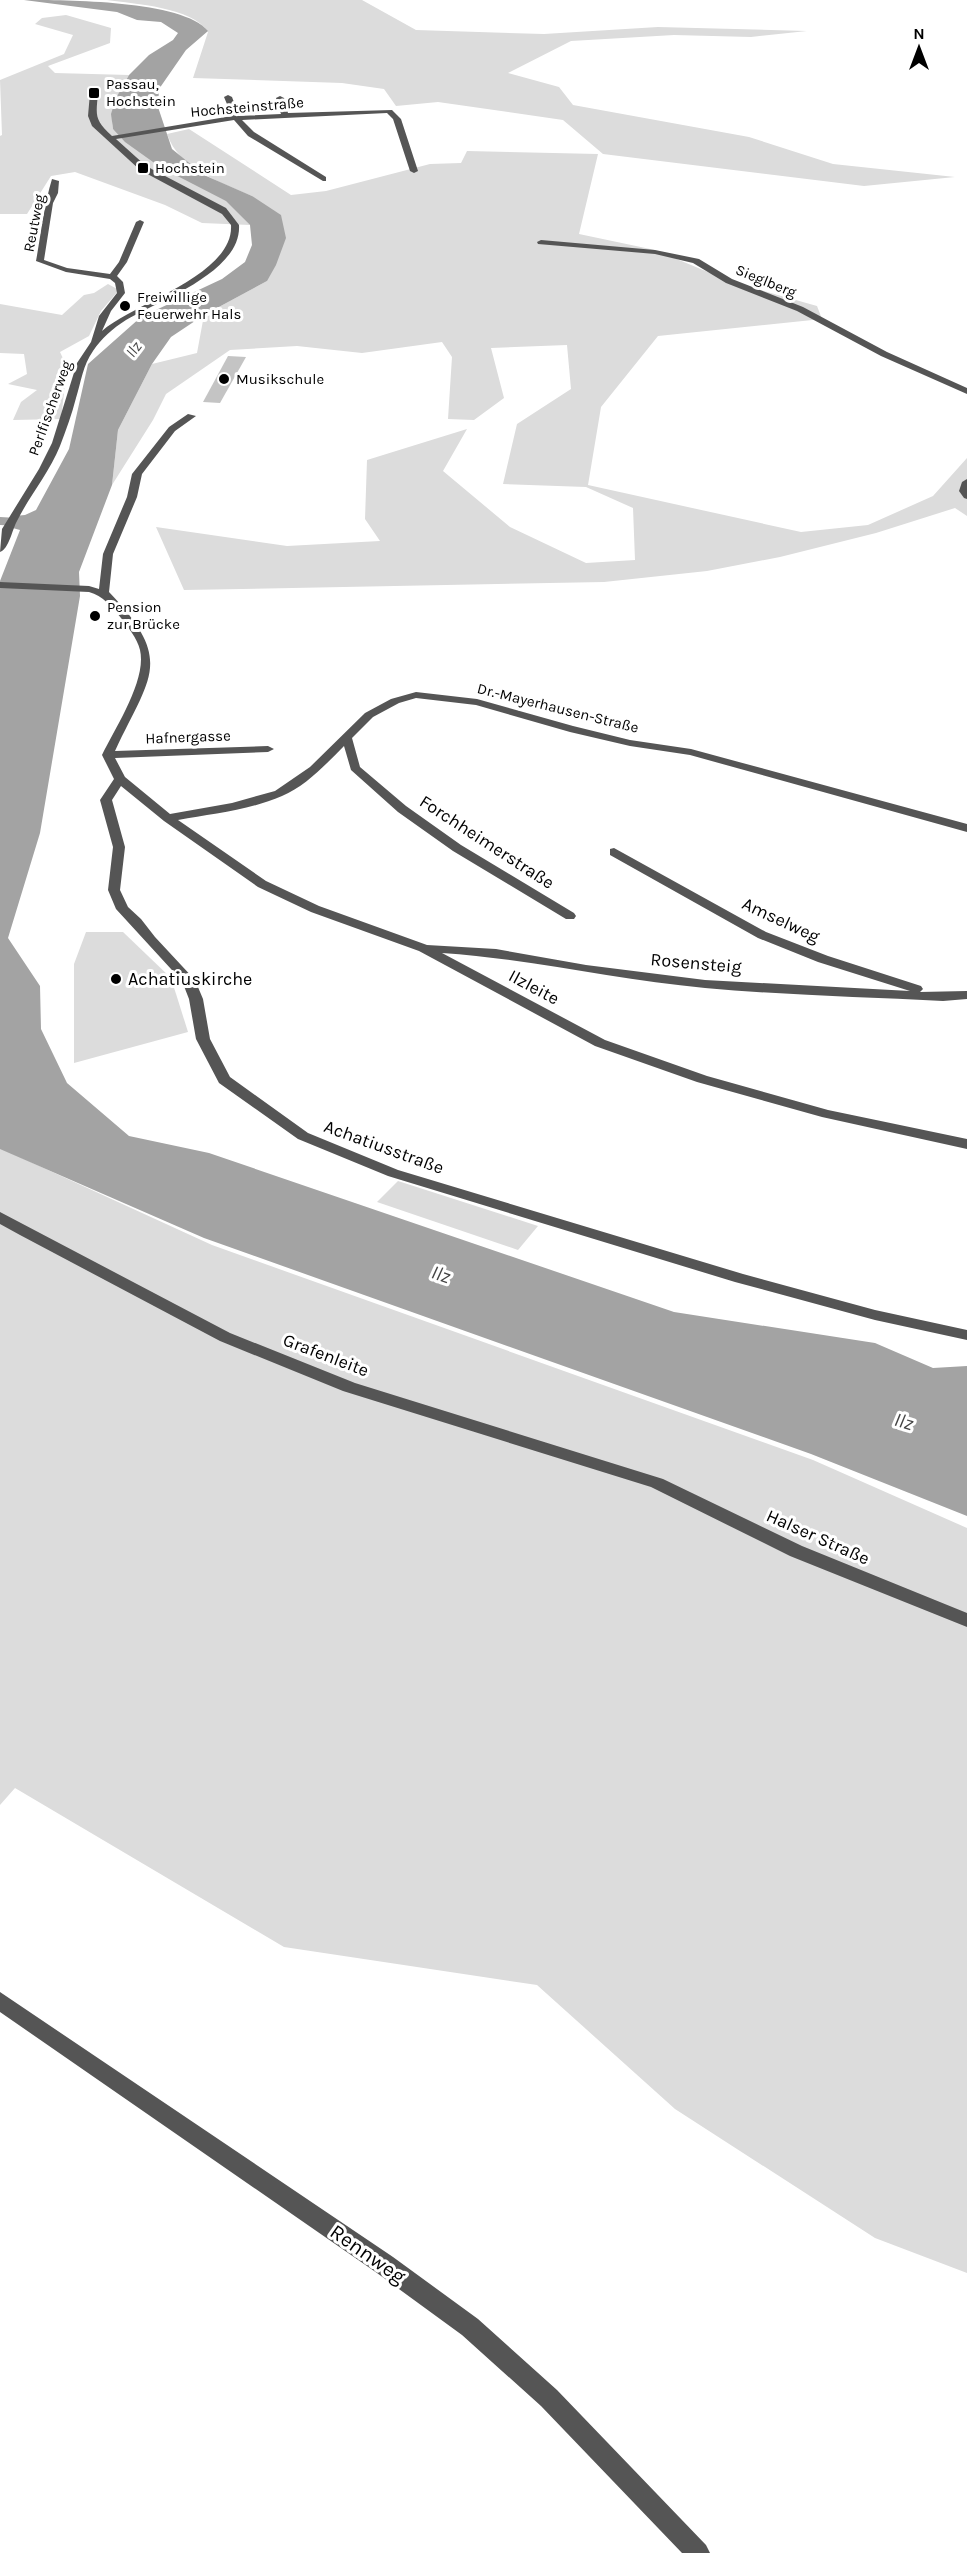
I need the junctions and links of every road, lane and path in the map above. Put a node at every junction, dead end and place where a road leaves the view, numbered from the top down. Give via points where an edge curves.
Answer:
1 (94, 93) dead end
2 (228, 97) dead end
3 (280, 98) dead end
4 (285, 115) junction
5 (236, 118) junction
6 (115, 138) junction
7 (414, 171) dead end
8 (323, 179) dead end
9 (55, 181) dead end
10 (140, 222) dead end
11 (541, 242) dead end
12 (112, 277) junction
13 (95, 344) junction
14 (967, 391) edge
15 (191, 416) dead end
16 (0, 549) edge
17 (0, 585) edge
18 (104, 593) junction
19 (347, 738) junction
20 (268, 749) dead end
21 (108, 755) junction
22 (120, 779) junction
23 (168, 818) junction
24 (967, 828) edge
25 (614, 852) dead end
26 (570, 916) dead end
27 (424, 948) junction
28 (967, 995) edge
29 (943, 997) junction
30 (967, 1144) edge
31 (0, 1217) edge
32 (967, 1335) edge
33 (657, 1483) joint
34 (967, 1620) edge
35 (0, 2001) edge
36 (698, 2553) edge

1 - 6 street, Perlfischerweg via 95,124
2 - 5 street
3 - 4 street
4 - 5 street, Hochsteinstraße
4 - 7 street, Hochsteinstraße via 392,112
5 - 6 street, Hochsteinstraße
5 - 8 street via 250,134
6 - 13 street, Perlfischerweg via 152,174 223,210 233,220 235,236 221,258 202,276 124,319
9 - 12 street, Reutweg via 40,261 66,270
10 - 12 street
11 - 14 street, Sieglberg via 655,252 696,261 729,281 800,309 884,354
12 - 13 street via 119,282 121,293 99,324
13 - 16 street, Perlfischerweg via 76,373 54,448 14,513
15 - 18 street via 172,429 137,474 108,554
17 - 18 street
18 - 21 street via 127,617 146,652 145,670
19 - 23 street, Dr.-Mayerhausen-Straße via 314,769 279,793
19 - 24 street, Dr.-Mayerhausen-Straße via 369,715 416,695 477,702 570,729 691,752
19 - 26 street, Forchheimerstraße via 355,768 402,809 457,848
20 - 21 street, Hafnergasse
21 - 22 street
22 - 23 street, Ilzleite
22 - 32 street, Achatiusstraße via 106,800 119,847 114,890 122,909 188,980 196,999 203,1039 224,1080 303,1136 393,1173 741,1278 875,1315
23 - 27 street, Ilzleite via 237,868 286,897
25 - 29 street, Amselweg via 762,935
27 - 29 street, Rosensteig via 496,952 585,969 705,984
27 - 30 street, Ilzleite via 600,1043 702,1079 827,1114
28 - 29 street, Rosensteig
31 - 33 street, Grafenleite via 236,1341 349,1387
33 - 34 street, Halser Straße via 796,1551
35 - 36 street, Rennweg via 470,2327 549,2398

